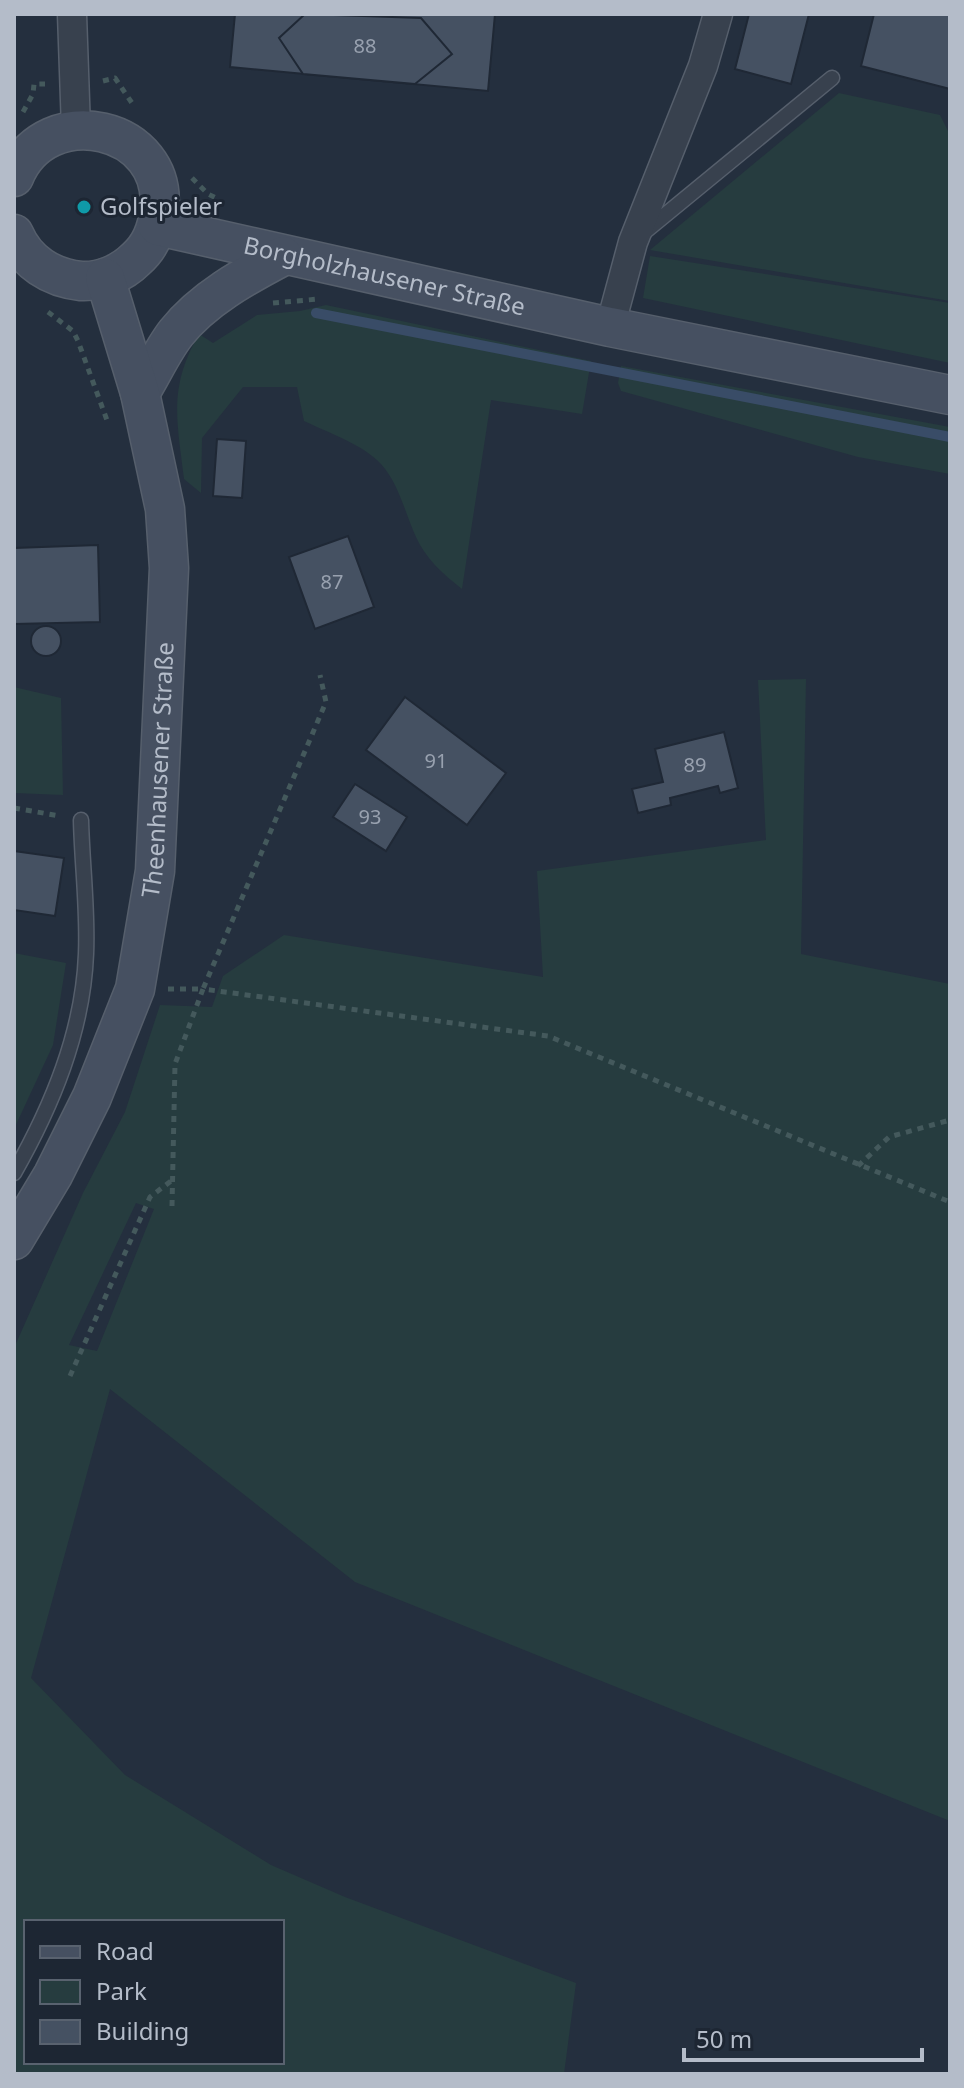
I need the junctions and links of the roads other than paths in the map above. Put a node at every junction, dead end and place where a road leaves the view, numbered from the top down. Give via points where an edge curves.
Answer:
1 (72, 14) edge
2 (718, 14) edge
3 (832, 78) dead end
4 (76, 129) junction
5 (14, 177) edge
6 (158, 226) junction
7 (14, 234) edge
8 (633, 242) junction
9 (283, 256) junction
10 (105, 278) junction
11 (610, 327) junction
12 (140, 393) junction
13 (950, 395) edge
14 (81, 820) road end
15 (14, 1173) edge
16 (14, 1240) edge

1 - 4 street
2 - 8 street via 703,66
3 - 8 lane
4 - 5 main road via 34,148
4 - 6 main road via 101,130 143,156 161,201
6 - 9 main road, Borgholzhausener Straße
6 - 10 main road via 147,249 128,267
7 - 10 main road via 31,261 48,272 66,279
8 - 11 street
9 - 11 main road, Borgholzhausener Straße
9 - 12 main road via 195,313 175,334
10 - 12 main road, Theenhausener Straße
11 - 13 main road, Borgholzhausener Straße
12 - 16 main road, Theenhausener Straße via 165,509 169,568 155,871 135,989 92,1097
14 - 15 lane via 86,955 72,1047

